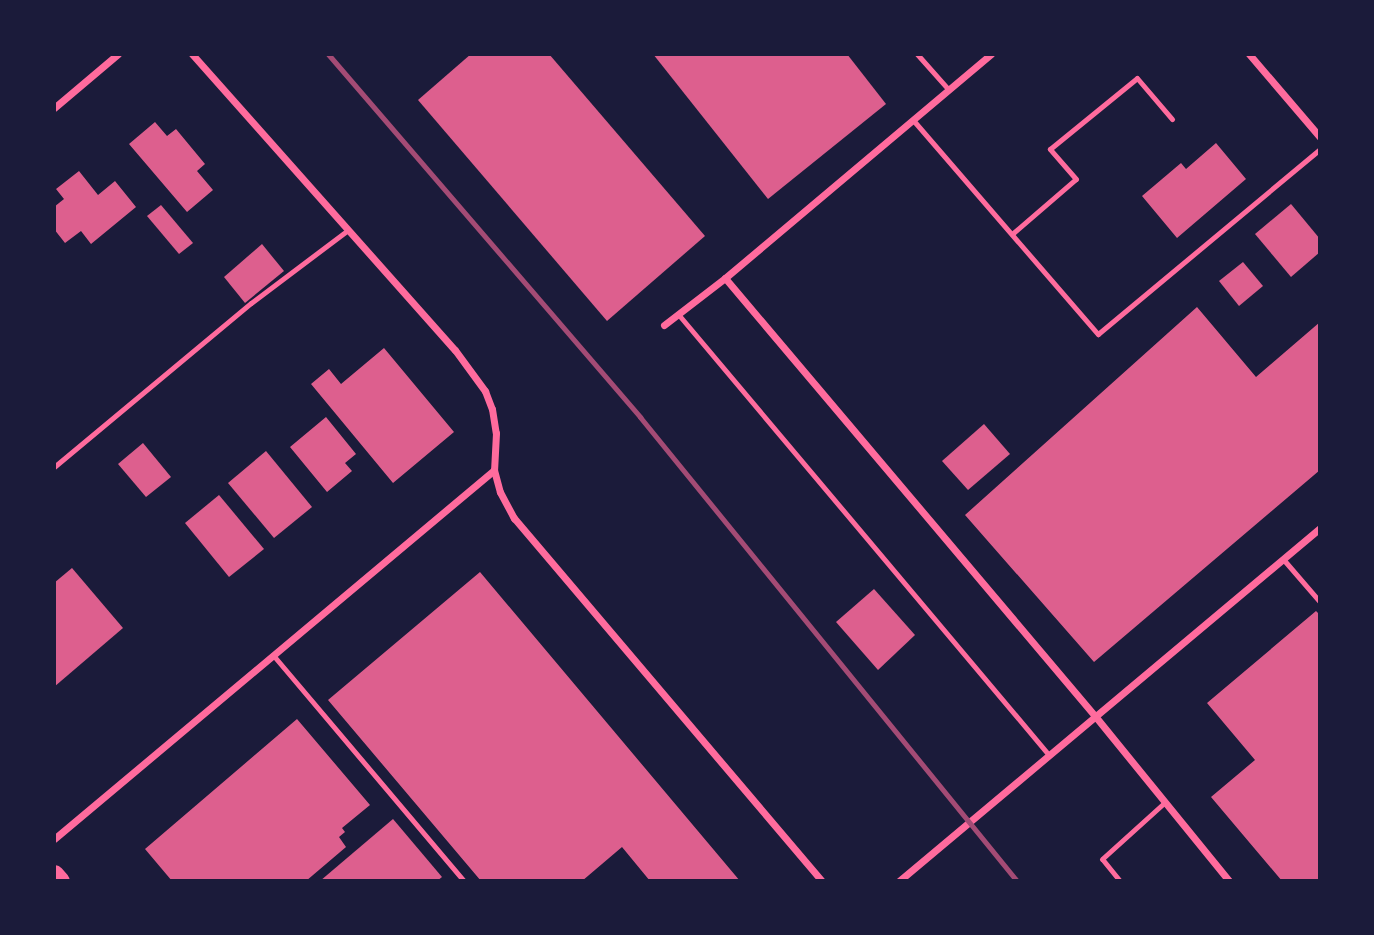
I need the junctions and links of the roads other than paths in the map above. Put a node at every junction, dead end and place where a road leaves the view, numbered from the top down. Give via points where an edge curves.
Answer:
1 (118, 54) edge
2 (192, 54) edge
3 (917, 54) edge
4 (991, 54) edge
5 (1250, 54) edge
6 (948, 90) junction
7 (54, 108) edge
8 (1172, 119) dead end
9 (913, 120) junction
10 (1320, 137) edge
11 (1320, 149) edge
12 (348, 230) junction
13 (1012, 234) junction
14 (725, 278) junction
15 (678, 314) junction
16 (664, 325) dead end
17 (54, 467) edge
18 (494, 470) junction
19 (1320, 528) edge
20 (1283, 559) junction
21 (1320, 602) edge
22 (273, 655) junction
23 (1095, 716) junction
24 (1049, 755) junction
25 (1165, 802) junction
26 (54, 839) edge
27 (54, 874) edge
28 (463, 880) edge
29 (60, 881) edge
30 (822, 881) edge
31 (899, 881) edge
32 (1120, 881) edge
33 (1229, 881) edge

1 - 7 street
2 - 12 street
3 - 6 lane
4 - 6 street
5 - 10 street
6 - 9 street
8 - 13 lane via 1137,78 1050,149 1076,179
9 - 13 lane
9 - 14 street
11 - 13 lane via 1098,334
12 - 17 lane via 251,303
12 - 18 street via 455,350 485,391 496,433
14 - 15 street
14 - 23 street
15 - 16 street
15 - 24 lane
18 - 22 street
18 - 30 street via 514,518
19 - 20 street
20 - 21 lane
20 - 23 street
22 - 26 street
22 - 28 lane
23 - 24 street
23 - 25 street
24 - 31 street
25 - 32 lane via 1102,859
25 - 33 street
27 - 29 highway

